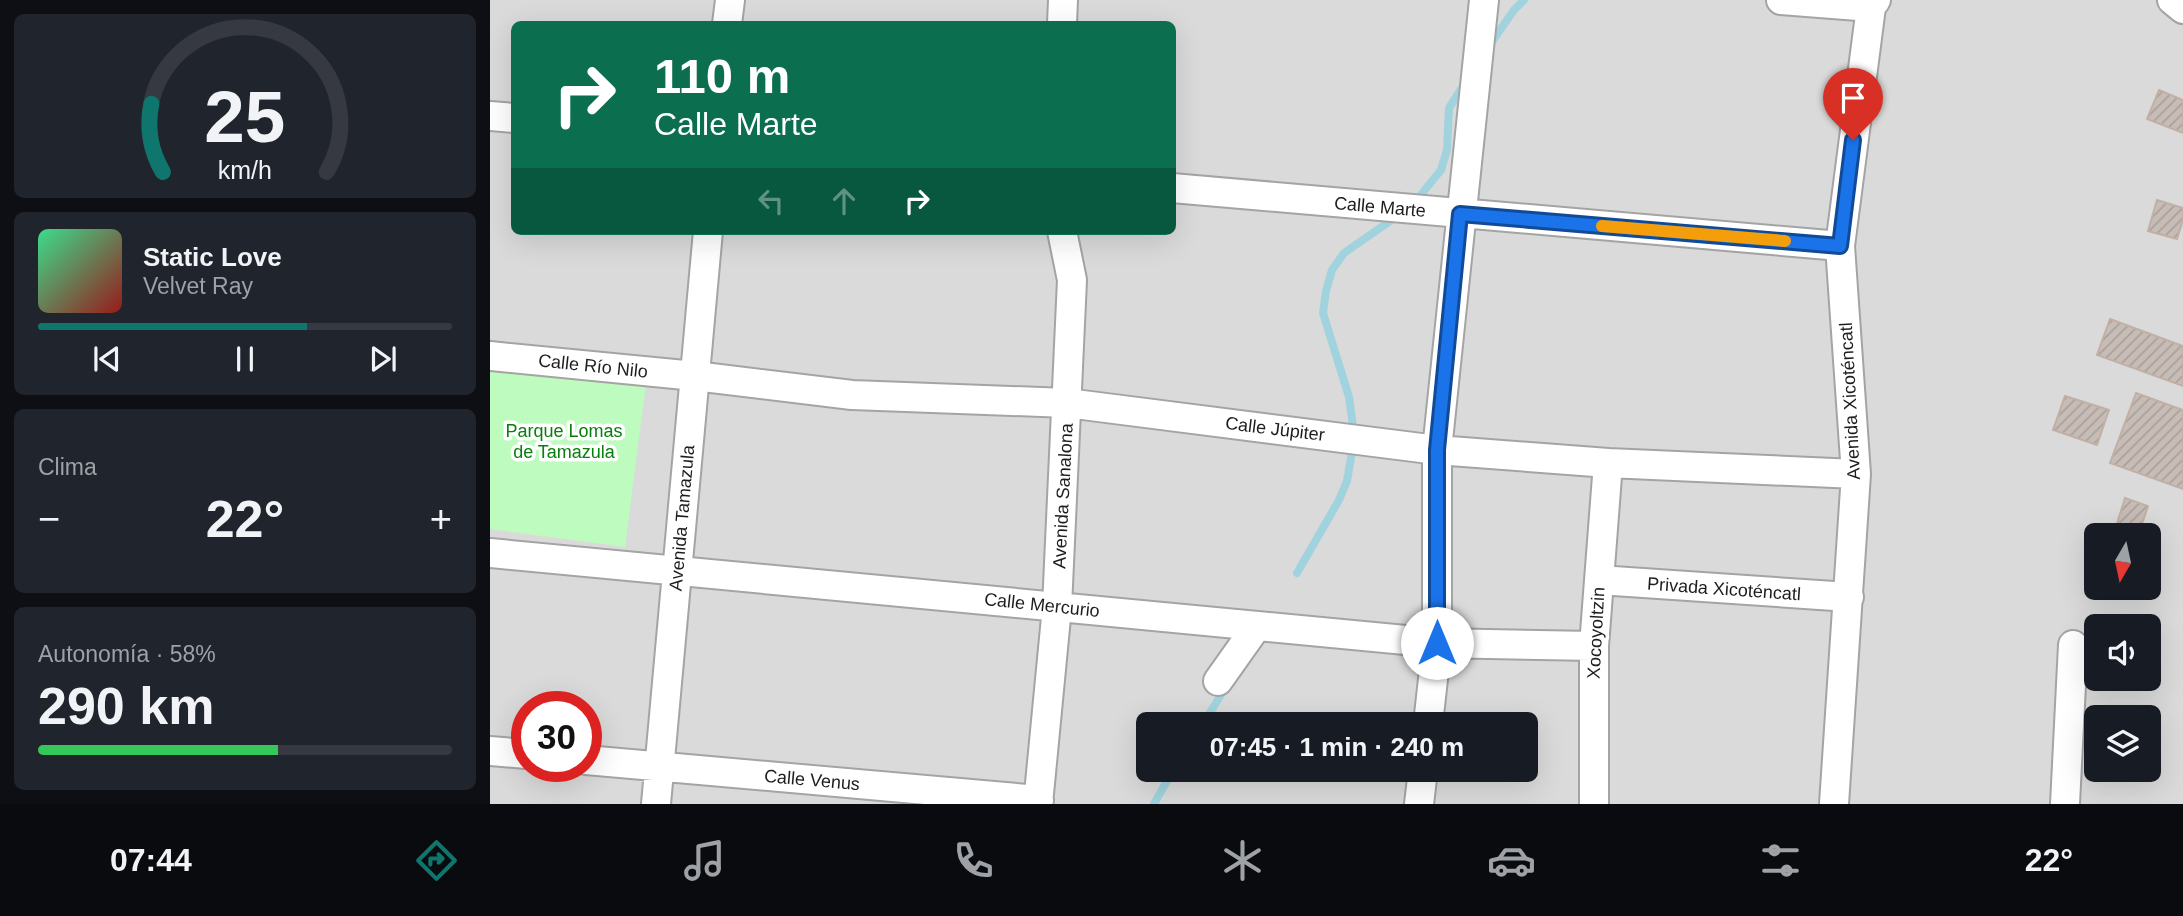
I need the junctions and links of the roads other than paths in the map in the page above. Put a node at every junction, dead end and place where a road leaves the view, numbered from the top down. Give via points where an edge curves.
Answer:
1 (730, 0) edge
2 (1063, 0) edge
3 (1484, 0) edge
4 (1781, 0) edge
5 (2172, 0) edge
6 (1873, 4) edge
7 (2183, 9) edge
8 (727, 21) edge
9 (1062, 21) edge
10 (490, 116) edge
11 (511, 118) edge
12 (1176, 188) edge
13 (1460, 214) junction
14 (708, 235) edge
15 (1063, 235) edge
16 (1840, 246) junction
17 (490, 356) edge
18 (695, 376) junction
19 (1067, 402) junction
20 (1437, 450) junction
21 (1608, 463) junction
22 (1856, 474) junction
23 (490, 554) edge
24 (677, 570) junction
25 (1599, 580) junction
26 (1849, 597) junction
27 (1057, 607) junction
28 (1257, 626) junction
29 (1437, 643) junction
30 (2073, 645) dead end
31 (1594, 646) junction
32 (1218, 681) dead end
33 (1429, 712) edge
34 (490, 751) edge
35 (511, 753) edge
36 (602, 761) edge
37 (660, 766) junction
38 (1422, 782) edge
39 (1038, 802) edge
40 (656, 804) edge
41 (1419, 804) edge
42 (1594, 804) edge
43 (1834, 804) edge
44 (2065, 804) edge

1 - 8 street
2 - 9 street
3 - 13 street
4 - 6 street
5 - 7 street
6 - 16 street, Avenida Xicoténcatl
10 - 11 street
12 - 13 street, Calle Marte
13 - 16 street, Calle Marte
13 - 20 street
14 - 18 street, Avenida Tamazula
15 - 19 street, Avenida Sanalona via 1072,280
16 - 22 street, Avenida Xicoténcatl
17 - 18 street, Calle Río Nilo
18 - 19 street, Calle Júpiter via 852,395
18 - 24 street, Avenida Tamazula
19 - 20 street, Calle Júpiter
19 - 27 street, Avenida Sanalona
20 - 21 street, Calle Júpiter
20 - 29 street
21 - 22 street, Calle Júpiter
21 - 25 street, Xocoyoltzin
22 - 26 street, Avenida Xicoténcatl
23 - 24 street, Calle Mercurio
24 - 27 street, Calle Mercurio
24 - 37 street, Avenida Tamazula
25 - 26 street, Privada Xicoténcatl
25 - 31 street, Xocoyoltzin
26 - 43 street, Avenida Xicoténcatl
27 - 28 street, Calle Mercurio
27 - 39 street, Avenida Sanalona
28 - 29 street, Calle Mercurio
28 - 32 street
29 - 31 street, Calle Mercurio
29 - 33 street
30 - 44 street
31 - 42 street, Xocoyoltzin
34 - 35 street
36 - 37 street, Calle Venus
37 - 39 street, Calle Venus
37 - 40 street, Avenida Tamazula
38 - 41 street

